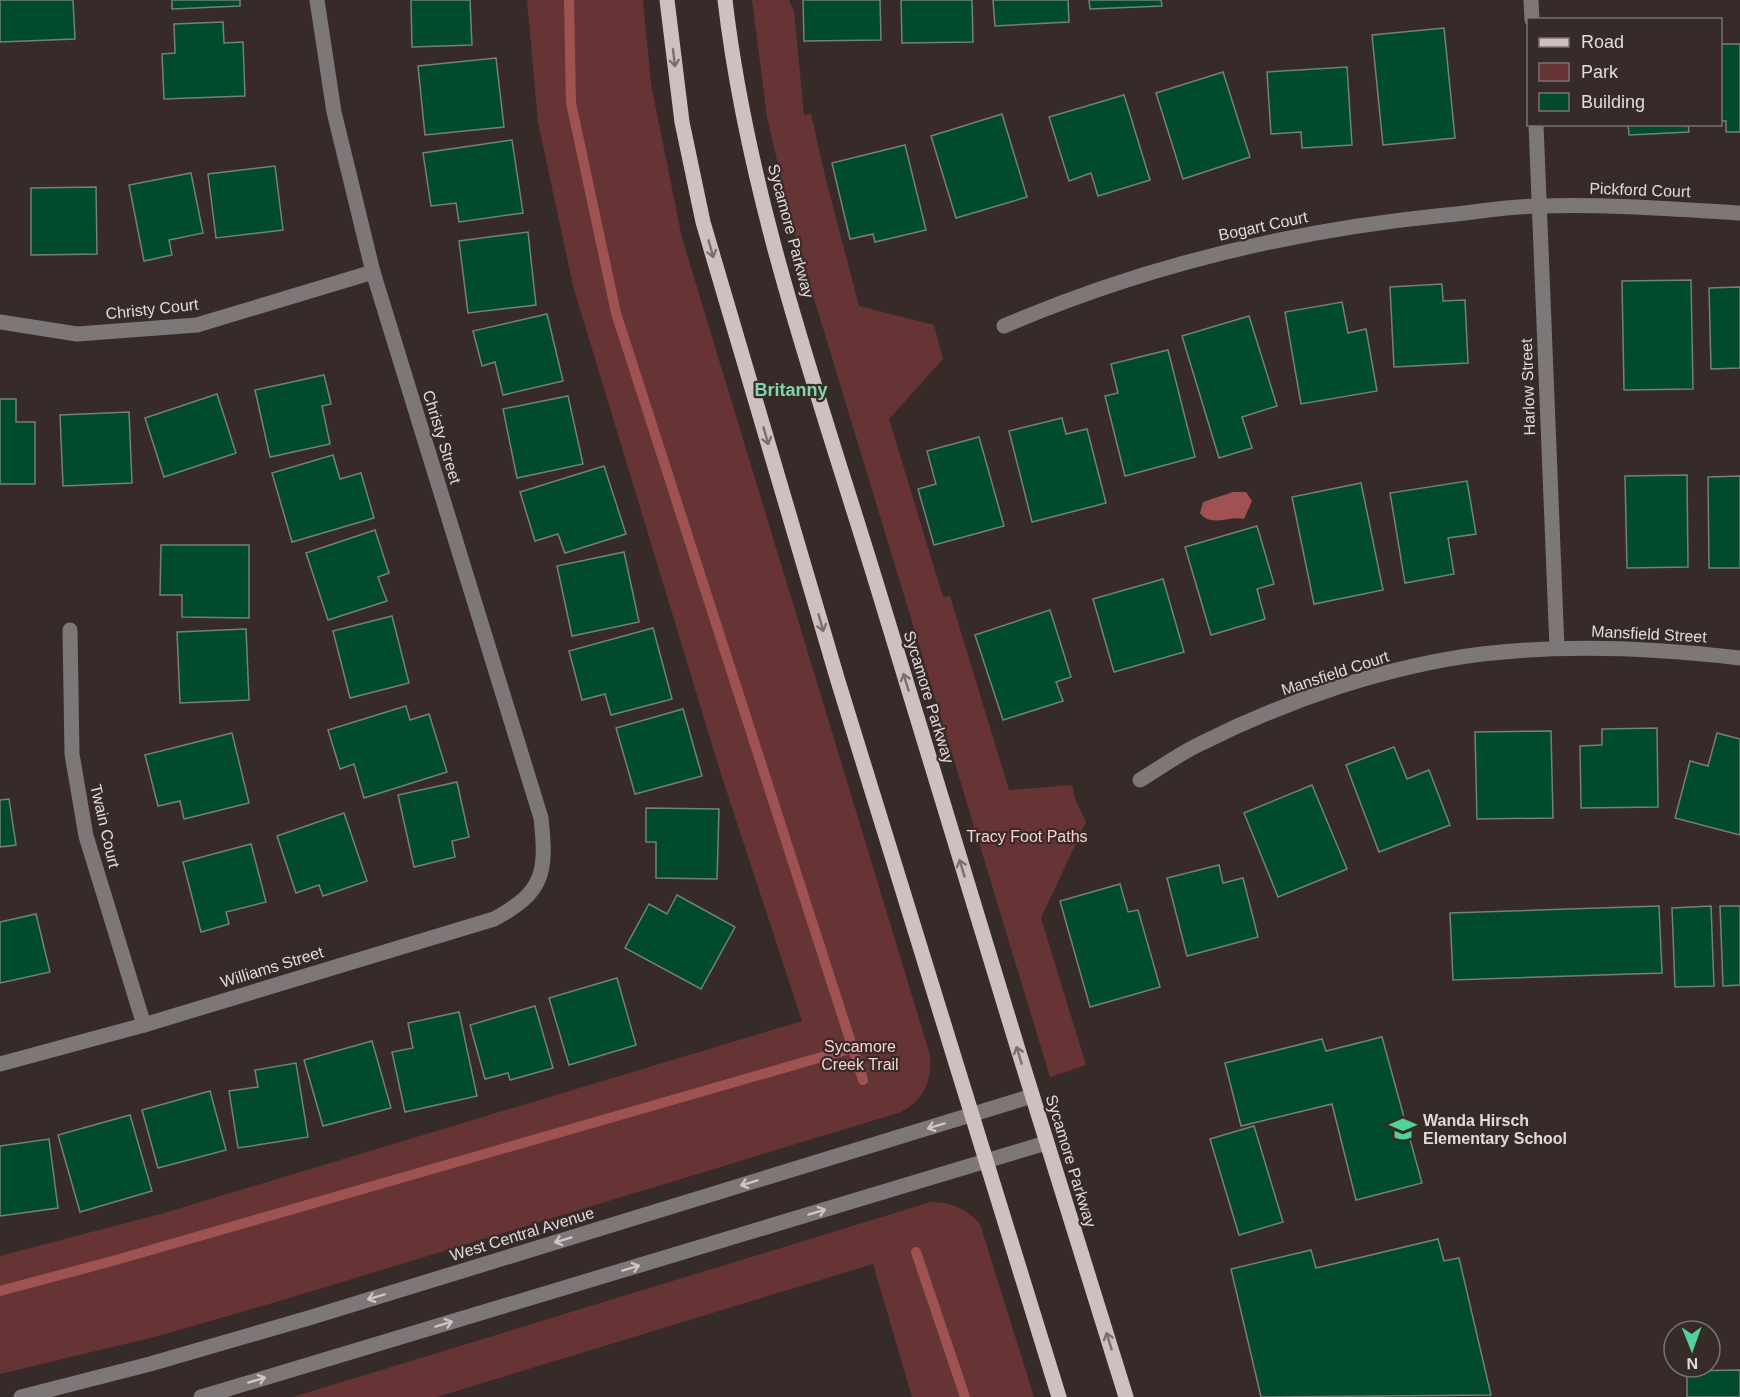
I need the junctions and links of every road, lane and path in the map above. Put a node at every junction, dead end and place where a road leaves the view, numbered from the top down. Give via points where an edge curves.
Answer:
1 (316, 0) edge
2 (667, 0) edge
3 (725, 0) edge
4 (1531, 0) edge
5 (1532, 18) edge
6 (1536, 126) edge
7 (1539, 206) junction
8 (1740, 213) edge
9 (373, 273) junction
10 (0, 322) edge
11 (1005, 326) dead end
12 (70, 630) dead end
13 (1557, 648) junction
14 (1740, 658) edge
15 (1140, 780) dead end
16 (540, 880) joint
17 (144, 1025) junction
18 (0, 1064) edge
19 (1032, 1096) junction
20 (973, 1114) junction
21 (1046, 1143) junction
22 (987, 1161) junction
23 (39, 1395) edge
24 (21, 1397) edge
25 (201, 1397) edge
26 (1059, 1397) edge
27 (1126, 1397) edge

1 - 9 street, Christy Street via 334,112
2 -> 20 main road via 682,122 703,222 838,681
19 -> 3 main road, Sycamore Parkway via 768,224 734,75
4 - 5 street
6 - 7 street, Harlow Street
7 - 8 street, Pickford Court
7 - 11 street, Bogart Court via 1407,219 1260,242 1074,296
7 - 13 street, Harlow Street
9 - 10 street, Christy Court via 197,325 77,334
9 - 16 street, Christy Street via 541,818 544,847
12 - 17 street, Twain Court via 72,754 86,836
13 - 14 street, Mansfield Street via 1670,650
13 - 15 street, Mansfield Court via 1480,654 1376,676 1201,743
16 - 17 street, Williams Street via 522,904 494,919
17 - 18 street, Williams Street
19 - 20 street, West Central Avenue
19 - 21 main road, Sycamore Parkway
20 - 22 main road
20 -> 23 street, West Central Avenue via 312,1317
21 - 22 street
27 -> 21 main road, Sycamore Parkway
25 -> 22 street
22 - 26 main road
23 - 24 street, West Central Avenue

